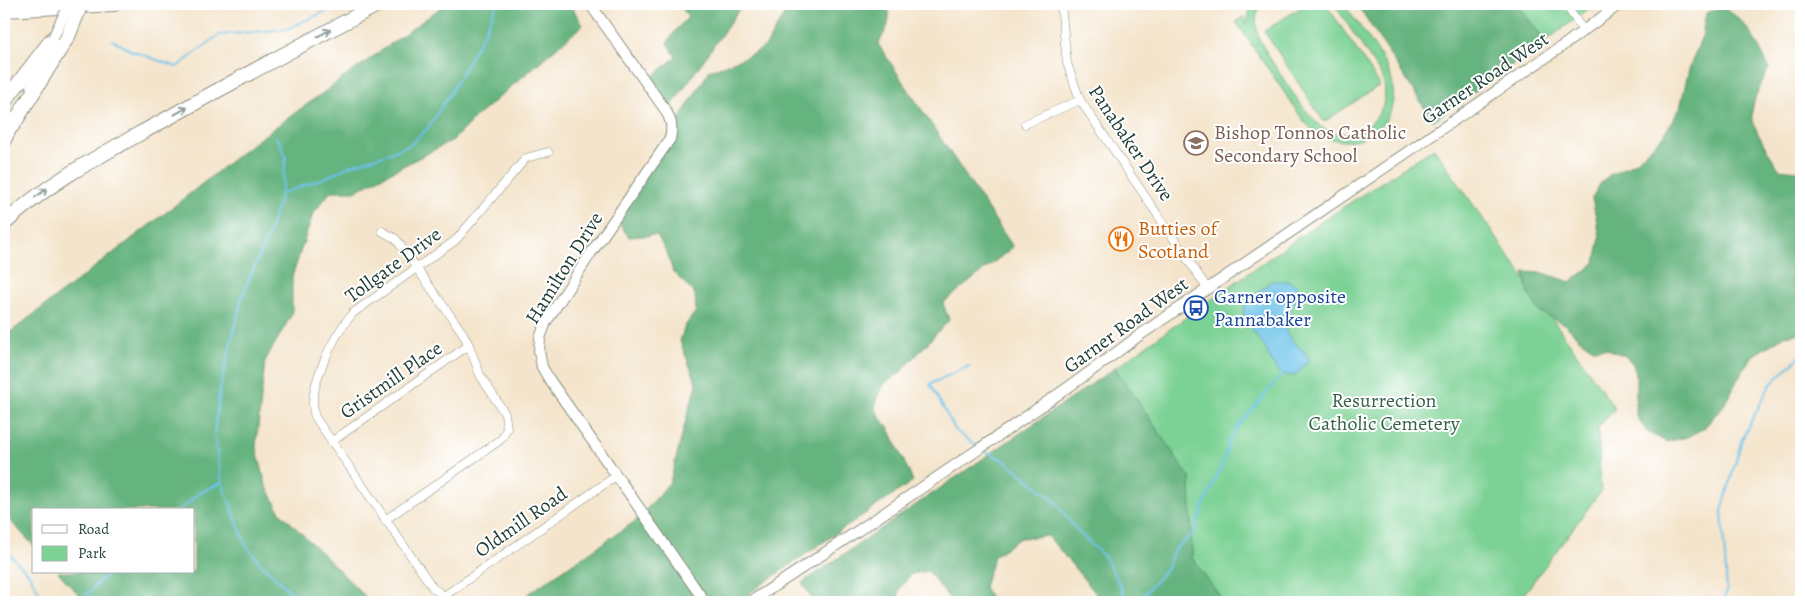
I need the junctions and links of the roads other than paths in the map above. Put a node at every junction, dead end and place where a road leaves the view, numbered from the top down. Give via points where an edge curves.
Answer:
1 (69, 4) edge
2 (82, 4) edge
3 (114, 4) edge
4 (379, 4) edge
5 (590, 4) edge
6 (1061, 4) edge
7 (1565, 4) edge
8 (1620, 4) edge
9 (4, 10) edge
10 (1584, 30) junction
11 (53, 38) junction
12 (1080, 100) junction
13 (4, 102) edge
14 (1025, 124) dead end
15 (13, 125) junction
16 (4, 144) edge
17 (548, 152) dead end
18 (4, 224) edge
19 (382, 231) dead end
20 (418, 268) junction
21 (1207, 288) junction
22 (469, 345) junction
23 (331, 442) junction
24 (616, 476) junction
25 (385, 520) junction
26 (444, 596) junction
27 (452, 602) edge
28 (705, 602) edge
29 (750, 602) edge

1 - 11 main road, bridge
2 - 15 highway, bridge via 68,36
3 - 9 highway
18 -> 4 highway via 67,174
5 - 24 main road, Hamilton Drive via 671,118 673,128 670,139 546,322 540,338 540,356 546,375
6 - 12 street, Panabaker Drive via 1067,63
7 - 10 street
8 - 10 main road, Garner Road West
10 - 21 main road, Garner Road West
11 - 13 highway
11 - 15 main road
12 - 14 street
12 - 21 street, Panabaker Drive
15 - 16 main road
17 - 20 street, Tollgate Drive via 526,158 456,240
19 - 20 street via 396,239
20 - 22 street
20 - 23 street, Tollgate Drive via 353,313 341,328 321,367 313,412
21 - 29 main road, Garner Road West via 1048,402
22 - 23 street, Gristmill Place
22 - 25 street via 480,375 505,414 505,433 499,441
23 - 25 street, Tollgate Drive
24 - 26 street, Oldmill Road
24 - 28 main road, Hamilton Drive
25 - 26 street, Tollgate Drive via 433,588
26 - 27 street, Tollgate Drive

